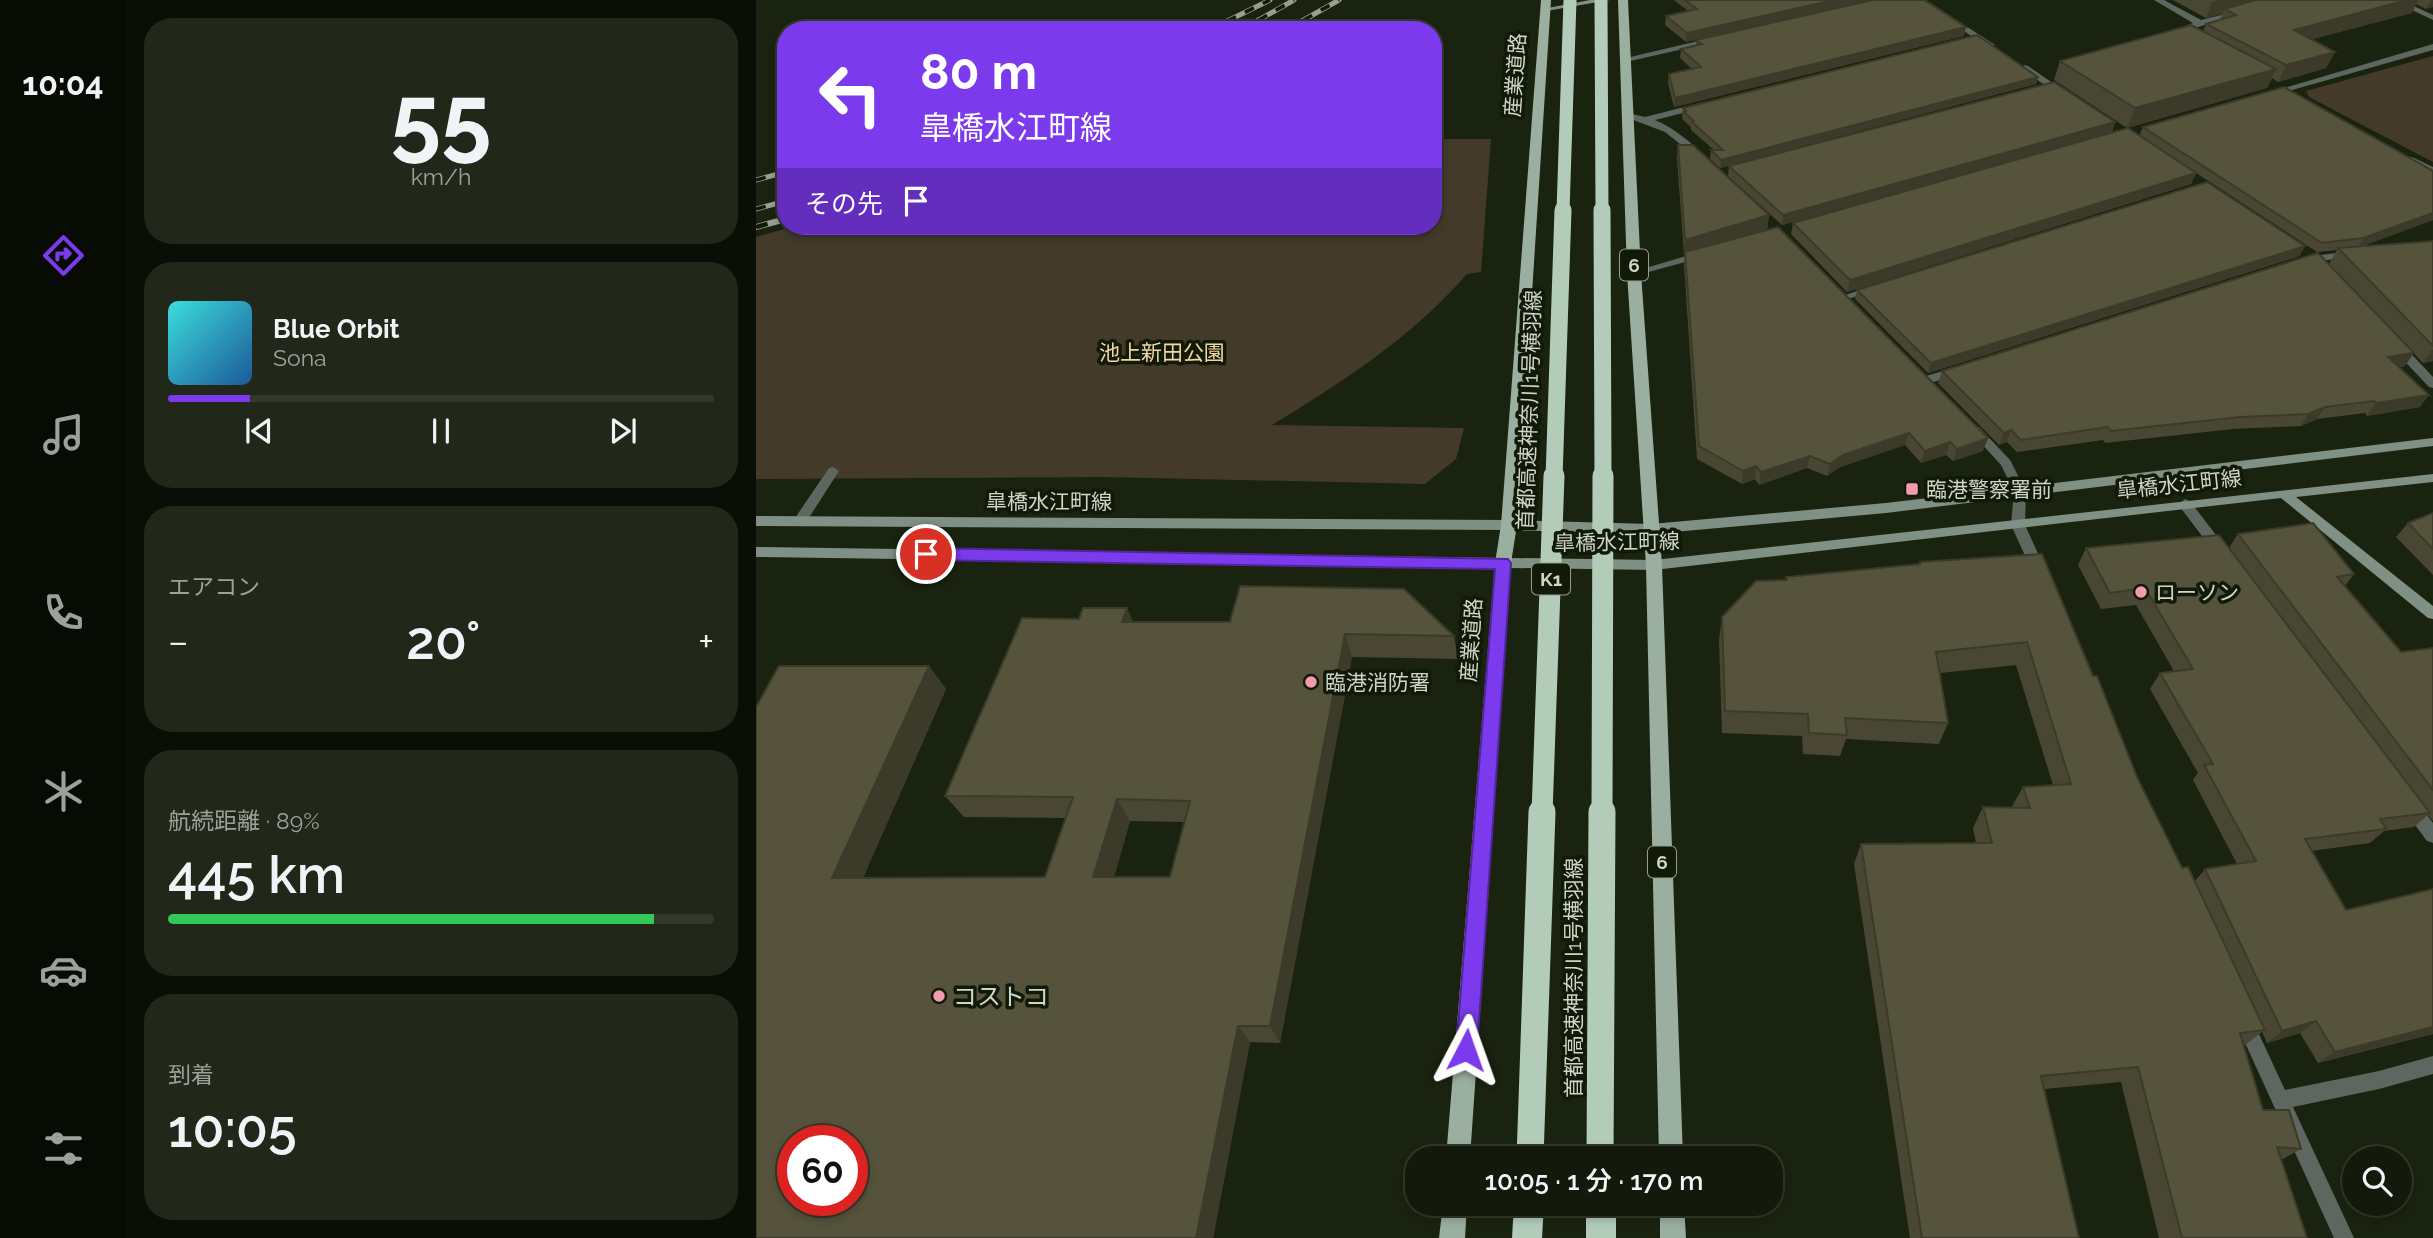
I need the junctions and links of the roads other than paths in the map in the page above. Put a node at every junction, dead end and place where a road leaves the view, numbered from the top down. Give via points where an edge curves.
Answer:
1 (1570, 0) edge
2 (1604, 0) edge
3 (1623, 0) edge
4 (1921, 0) edge
5 (2158, 0) edge
6 (2395, 0) edge
7 (1546, 4) edge
8 (2252, 10) edge
9 (2433, 18) edge
10 (2200, 23) junction
11 (1980, 37) junction
12 (1720, 38) edge
13 (1966, 40) edge
14 (2188, 40) edge
15 (2433, 47) edge
16 (2000, 51) edge
17 (2011, 58) edge
18 (1626, 59) junction
19 (2269, 84) edge
20 (2052, 86) junction
21 (2038, 89) edge
22 (2280, 90) junction
23 (2292, 97) edge
24 (2254, 98) edge
25 (2073, 100) edge
26 (1713, 103) edge
27 (1628, 116) junction
28 (1646, 120) junction
29 (2400, 154) edge
30 (1707, 164) edge
31 (2433, 171) edge
32 (1714, 251) edge
33 (2367, 252) edge
34 (2302, 256) edge
35 (2314, 258) junction
36 (2323, 267) edge
37 (1634, 273) junction
38 (1884, 285) edge
39 (1835, 288) edge
40 (1844, 297) junction
41 (1854, 307) edge
42 (2387, 335) edge
43 (1967, 368) edge
44 (1927, 380) edge
45 (2433, 384) edge
46 (1963, 418) edge
47 (2433, 442) edge
48 (833, 471) dead end
49 (2433, 478) edge
50 (2020, 491) junction
51 (2285, 495) junction
52 (2185, 504) junction
53 (756, 521) edge
54 (800, 521) junction
55 (1509, 525) junction
56 (2018, 525) junction
57 (1651, 529) junction
58 (756, 552) edge
59 (2226, 559) edge
60 (1503, 563) junction
61 (1654, 565) junction
62 (2046, 587) edge
63 (2433, 614) edge
64 (2400, 792) edge
65 (2433, 836) edge
66 (2241, 1013) edge
67 (2433, 1065) edge
68 (2281, 1100) junction
69 (1459, 1146) edge
70 (1530, 1146) edge
71 (1600, 1146) edge
72 (1671, 1146) edge
73 (1454, 1216) edge
74 (1529, 1216) edge
75 (1601, 1216) edge
76 (1672, 1216) edge
77 (1452, 1238) edge
78 (1528, 1238) edge
79 (1601, 1238) edge
80 (1673, 1238) edge
81 (2344, 1238) edge

1 - 70 highway, 首都高速神奈川1号横羽線 / K1, bridge
2 - 7 street
2 - 71 highway, 首都高速神奈川1号横羽線, bridge
3 - 18 main road, 6
4 - 11 street
5 - 10 street
6 - 9 street
7 - 55 main road, 産業道路
8 - 10 street
10 - 14 street via 2178,31
11 - 13 street
11 - 16 street
12 - 18 street
15 - 22 street
17 - 20 street
18 - 27 main road, 6
19 - 22 street
20 - 21 street
20 - 25 street
22 - 23 street
22 - 24 street
26 - 28 street
27 - 28 street
27 - 37 main road, 6
28 - 30 street via 1670,129
29 - 31 street
32 - 37 street
33 - 35 street
34 - 35 street
35 - 36 street
37 - 57 main road, 6
38 - 40 street
39 - 40 street
40 - 41 street
42 - 45 street
43 - 44 street
46 - 50 street via 2006,463
47 - 50 street, 皐橋水江町線
48 - 54 street
49 - 51 street, 皐橋水江町線
50 - 56 street
50 - 57 street, 皐橋水江町線
51 - 52 street, 皐橋水江町線
51 - 63 street
52 - 56 street, 皐橋水江町線
52 - 59 street
53 - 54 street, 皐橋水江町線
54 - 55 street, 皐橋水江町線
55 - 57 street, 皐橋水江町線
55 - 60 main road, 産業道路
56 - 61 street, 皐橋水江町線
56 - 62 street
57 - 61 main road, 6
58 - 60 street, 皐橋水江町線
60 - 61 street, 皐橋水江町線
60 - 69 main road, 産業道路
61 - 72 main road, 6
64 - 65 street
66 - 68 street
67 - 68 street
68 - 81 street
73 - 77 main road
74 - 78 highway
75 - 79 highway
76 - 80 main road

